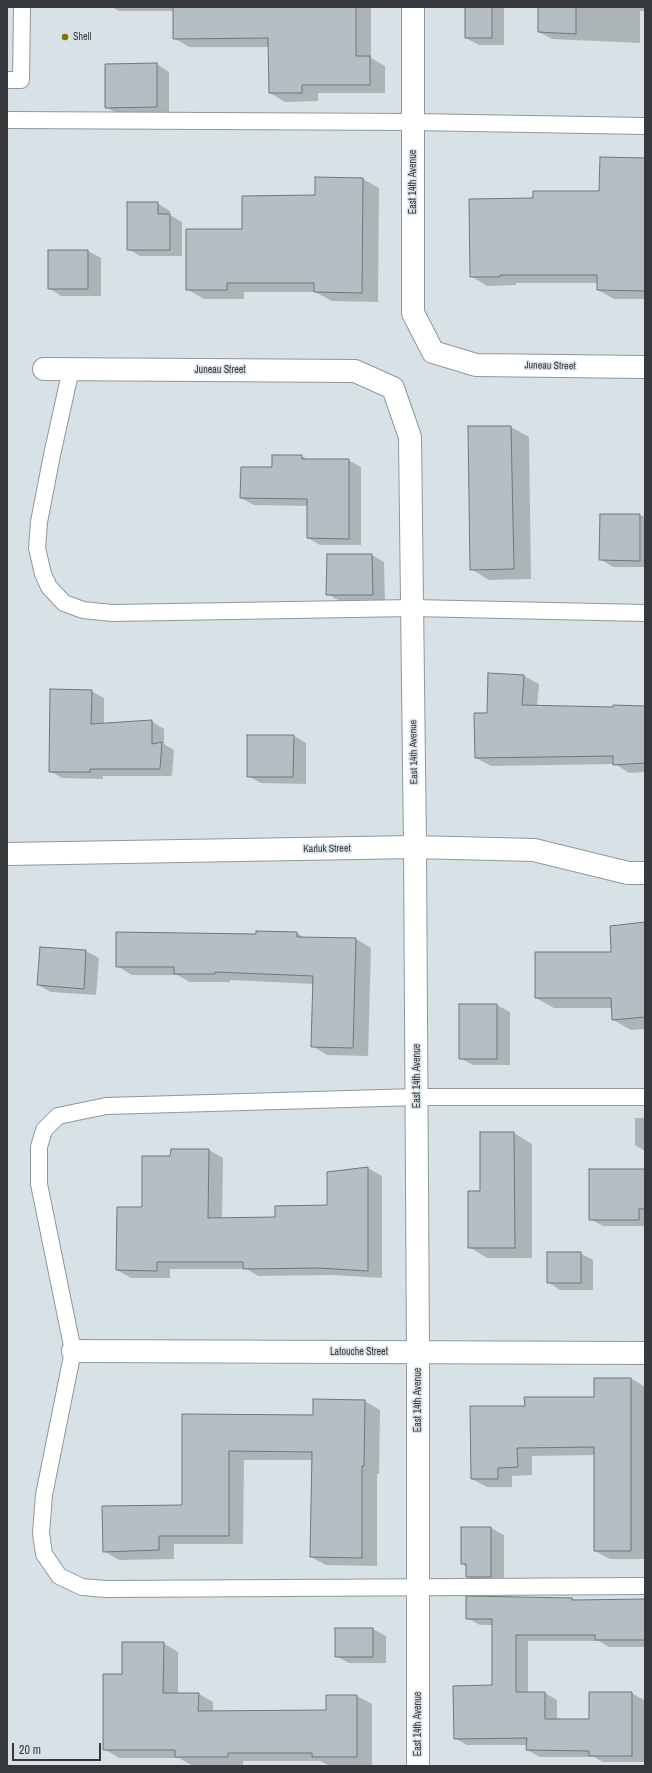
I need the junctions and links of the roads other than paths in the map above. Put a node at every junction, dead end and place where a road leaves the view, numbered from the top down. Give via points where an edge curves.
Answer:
1 (22, 7) edge
2 (413, 7) edge
3 (7, 80) edge
4 (7, 120) edge
5 (413, 122) junction
6 (645, 126) edge
7 (433, 352) joint
8 (645, 368) edge
9 (44, 369) dead end
10 (71, 369) junction
11 (393, 388) joint
12 (412, 608) junction
13 (645, 613) edge
14 (415, 847) junction
15 (7, 854) edge
16 (645, 873) edge
17 (417, 1097) junction
18 (645, 1097) edge
19 (73, 1351) junction
20 (418, 1352) junction
21 (645, 1354) edge
22 (645, 1586) edge
23 (418, 1587) junction
24 (418, 1766) edge

1 - 3 lane via 21,80
2 - 5 street, East 14th Avenue
4 - 5 lane
5 - 6 lane
5 - 7 street, East 14th Avenue via 414,313
7 - 8 street, Juneau Street via 476,365
9 - 10 street, Juneau Street
10 - 11 street, Juneau Street via 355,371
10 - 12 lane via 39,522 37,548 49,587 64,603 83,610 112,612
11 - 12 street, East 14th Avenue via 410,437
12 - 13 lane
12 - 14 street, East 14th Avenue
14 - 15 street, Karluk Street
14 - 16 street, Karluk Street via 534,850 628,873
14 - 17 street, East 14th Avenue
17 - 18 lane
17 - 19 lane via 106,1106 58,1116 44,1130 39,1147 39,1184
17 - 20 street, East 14th Avenue
19 - 20 street, Latouche Street
19 - 23 lane via 44,1495 41,1533 44,1554 60,1576 82,1587 106,1589
20 - 21 street, Latouche Street
20 - 23 street, East 14th Avenue
22 - 23 lane
23 - 24 street, East 14th Avenue

